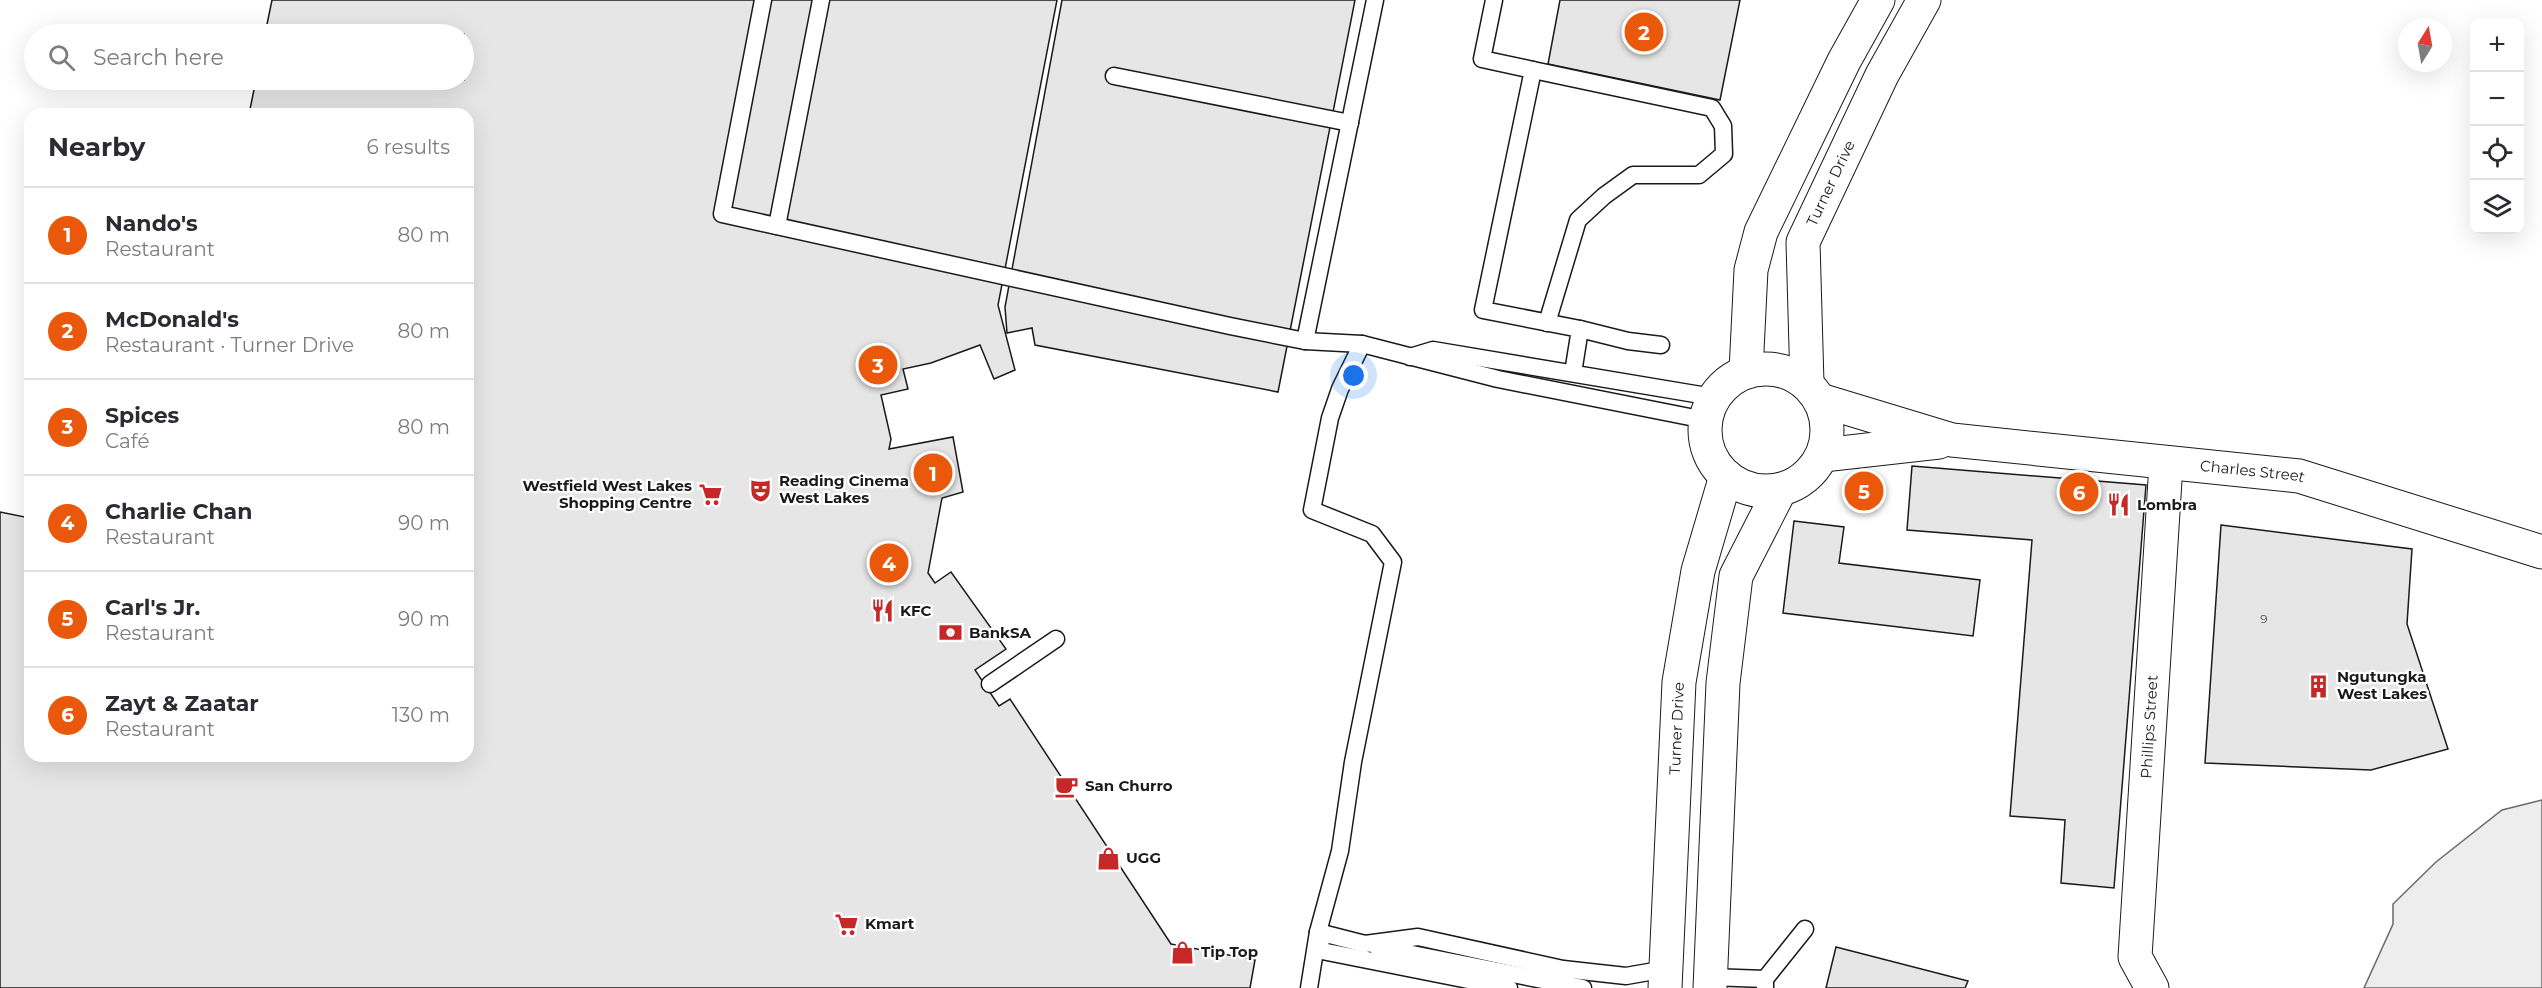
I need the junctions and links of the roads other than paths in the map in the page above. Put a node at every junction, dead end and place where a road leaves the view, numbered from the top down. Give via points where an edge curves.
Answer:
1 (763, 0) edge
2 (821, 0) edge
3 (1375, 0) edge
4 (1494, 0) edge
5 (1878, 0) edge
6 (1924, 0) edge
7 (1533, 70) junction
8 (1114, 75) dead end
9 (1350, 123) junction
10 (777, 226) junction
11 (1547, 323) junction
12 (1580, 329) junction
13 (1305, 341) junction
14 (1362, 344) junction
15 (1661, 345) dead end
16 (1409, 357) junction
17 (1746, 371) junction
18 (1573, 373) junction
19 (1814, 391) junction
20 (1709, 409) junction
21 (1952, 440) junction
22 (1823, 455) junction
23 (2166, 464) junction
24 (1726, 476) junction
25 (1780, 490) junction
26 (2542, 552) edge
27 (1056, 639) dead end
28 (990, 684) dead end
29 (1805, 929) dead end
30 (1318, 932) junction
31 (1365, 944) junction
32 (1666, 978) edge
33 (1710, 983) edge
34 (1765, 983) edge
35 (1308, 988) edge
36 (1509, 988) edge
37 (1583, 988) edge
38 (2152, 988) edge

1 - 10 lane via 722,214
2 - 10 lane
3 - 9 lane
4 - 7 lane via 1482,59
5 - 17 street via 1761,232 1751,270
6 - 19 street, Turner Drive via 1881,75 1803,242
7 - 11 lane via 1483,310
7 - 11 lane via 1712,108 1723,126 1724,154 1699,175 1634,175 1578,220
8 - 9 lane
9 - 13 lane
10 - 13 lane
11 - 12 lane
12 - 15 lane
12 - 18 lane
13 - 14 lane
14 - 16 lane
14 - 30 lane via 1330,418 1312,510 1372,534 1392,562 1340,851
16 - 18 lane via 1433,350
16 - 20 lane via 1498,379
17 - 19 street via 1768,368 1788,372
17 - 20 street via 1727,382
18 - 20 lane
19 - 21 street, Charles Street
19 - 22 street via 1827,418
20 - 24 street via 1705,439 1712,459
21 - 22 street, Charles Street
21 - 23 street, Charles Street
22 - 25 street via 1812,471
23 - 26 street, Charles Street via 2299,476
23 - 38 street, Phillips Street via 2135,957
24 - 25 street via 1761,491
24 - 32 street, Turner Drive via 1698,571 1679,682
25 - 33 street via 1736,576 1723,683
27 - 28 lane
29 - 34 lane
30 - 31 lane
30 - 35 lane
30 - 36 lane via 1322,951
31 - 32 lane via 1418,937 1563,969
31 - 37 lane
33 - 34 lane

